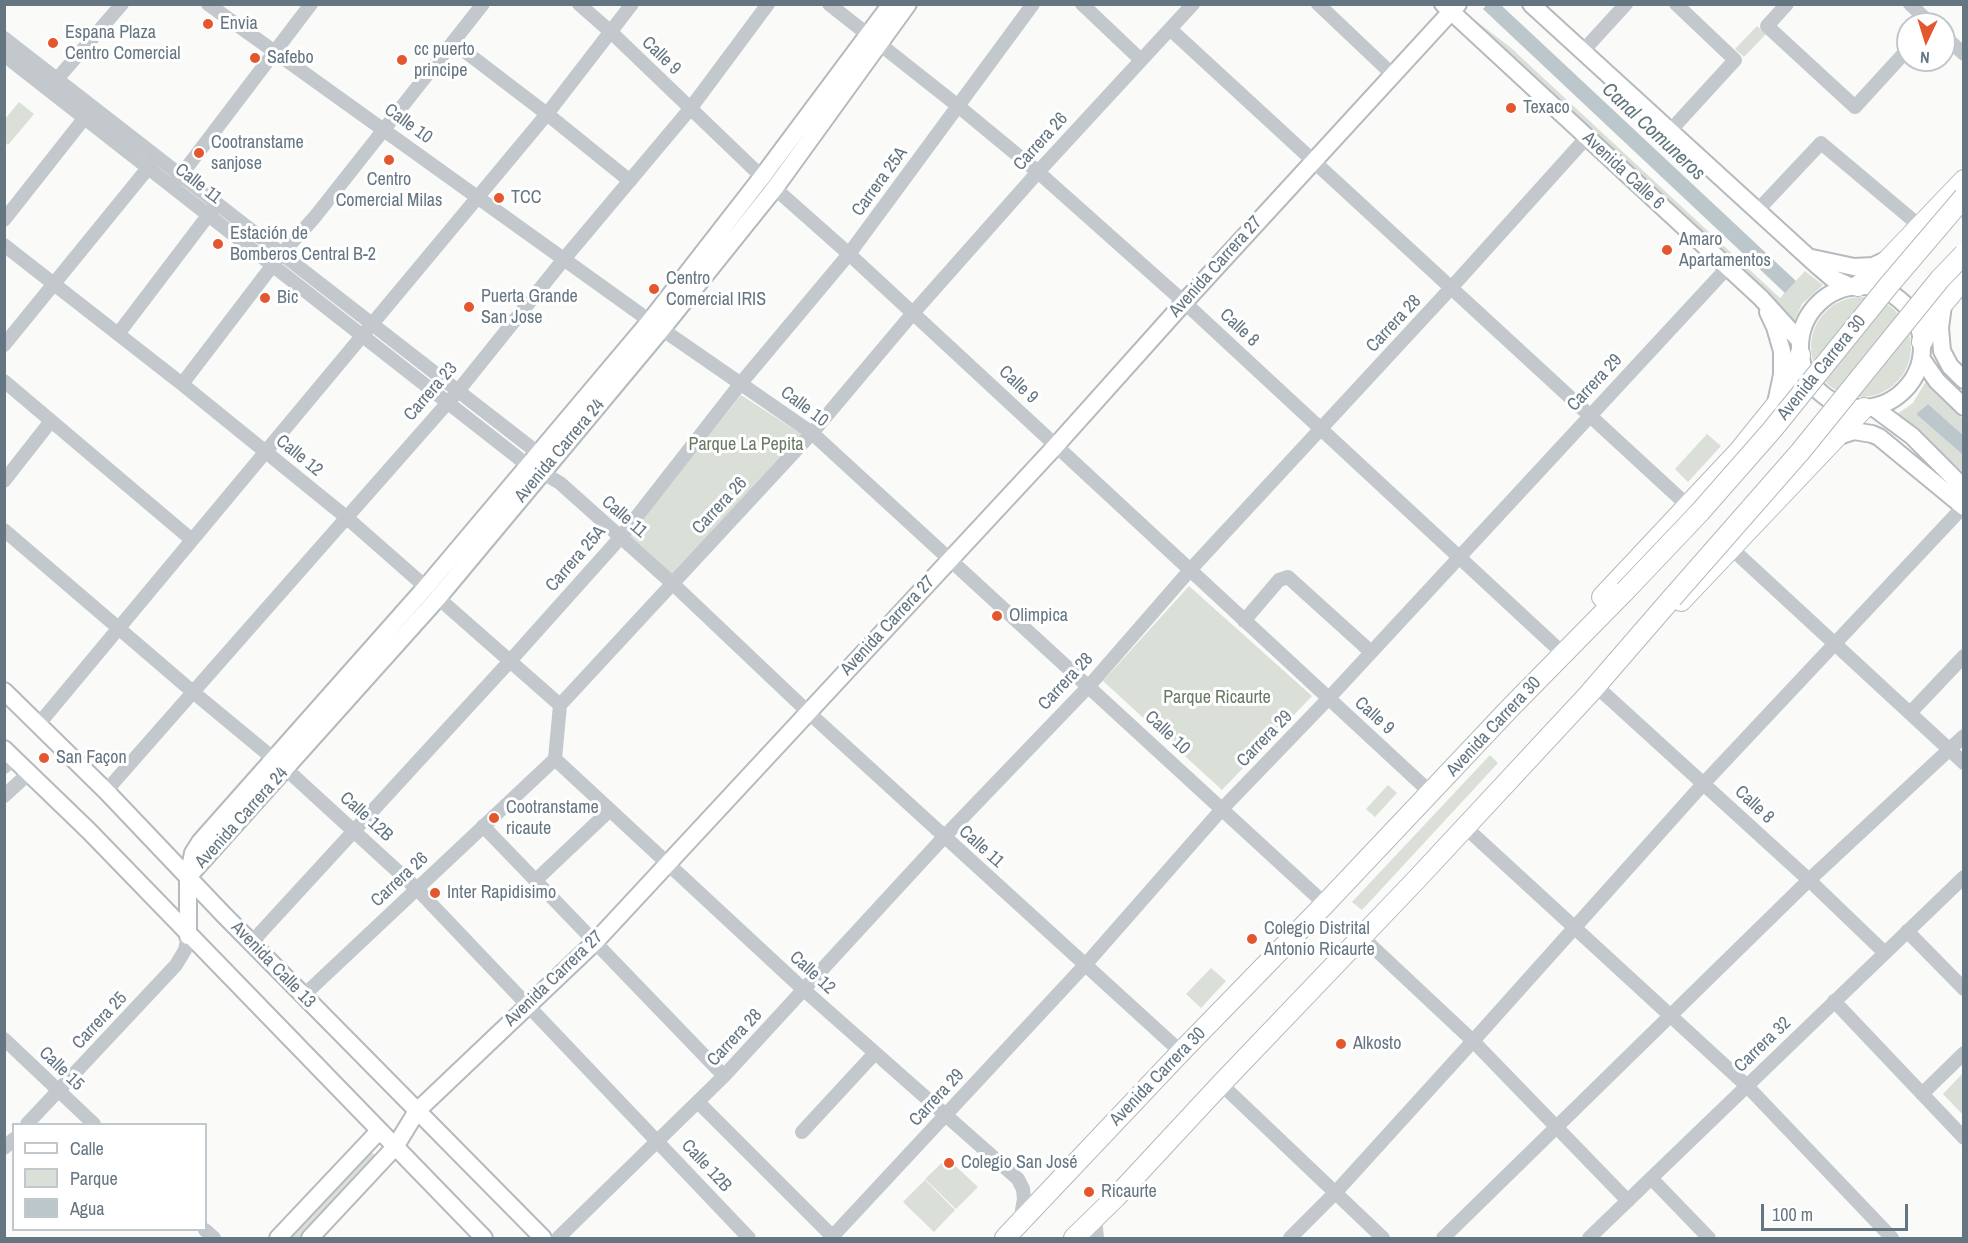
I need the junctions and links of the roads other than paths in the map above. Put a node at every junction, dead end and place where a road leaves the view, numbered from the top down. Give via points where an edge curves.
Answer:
1 (122, 4) edge
2 (208, 4) edge
3 (311, 4) edge
4 (483, 4) edge
5 (579, 4) edge
6 (632, 4) edge
7 (768, 4) edge
8 (829, 4) edge
9 (891, 4) edge
10 (908, 4) edge
11 (1033, 4) edge
12 (1082, 4) edge
13 (1193, 4) edge
14 (1318, 4) edge
15 (1531, 4) edge
16 (1626, 4) edge
17 (1676, 4) edge
18 (1787, 4) edge
19 (1451, 7) edge
20 (1170, 29) junction
21 (612, 33) junction
22 (4, 38) edge
23 (873, 40) junction
24 (454, 43) junction
25 (276, 52) junction
26 (1582, 52) junction
27 (4, 55) edge
28 (1141, 60) junction
29 (1896, 63) edge
30 (1393, 75) junction
31 (53, 84) junction
32 (958, 106) junction
33 (690, 109) junction
34 (88, 112) junction
35 (547, 114) junction
36 (385, 129) junction
37 (1670, 131) junction
38 (1587, 137) junction
39 (1314, 161) junction
40 (153, 162) junction
41 (1038, 172) junction
42 (182, 176) junction
43 (1964, 180) edge
44 (630, 181) junction
45 (769, 183) junction
46 (172, 186) junction
47 (478, 197) junction
48 (1964, 197) edge
49 (212, 209) junction
50 (1757, 211) junction
51 (4, 220) edge
52 (1921, 227) junction
53 (4, 245) edge
54 (849, 254) junction
55 (1964, 254) edge
56 (1808, 257) junction
57 (1890, 258) junction
58 (278, 259) junction
59 (564, 259) junction
60 (1728, 267) junction
61 (1964, 279) edge
62 (54, 284) junction
63 (1855, 287) junction
64 (1451, 288) junction
65 (1761, 298) junction
66 (1184, 302) junction
67 (1944, 302) junction
68 (913, 313) junction
69 (372, 324) junction
70 (656, 325) junction
71 (118, 334) junction
72 (7, 336) edge
73 (362, 336) junction
74 (1800, 348) junction
75 (1922, 350) junction
76 (1964, 380) edge
77 (4, 381) edge
78 (741, 383) junction
79 (182, 384) junction
80 (458, 391) junction
81 (447, 402) junction
82 (1776, 405) junction
83 (1868, 407) junction
84 (1964, 407) edge
85 (1589, 415) junction
86 (51, 421) junction
87 (1322, 429) junction
88 (812, 433) junction
89 (1836, 437) junction
90 (1057, 445) junction
91 (266, 452) junction
92 (536, 464) junction
93 (4, 481) edge
94 (1964, 488) edge
95 (1687, 505) junction
96 (1963, 507) edge
97 (346, 517) junction
98 (4, 530) edge
99 (620, 538) junction
100 (192, 540) junction
101 (1731, 548) junction
102 (1459, 557) junction
103 (950, 558) junction
104 (1190, 570) junction
105 (672, 583) junction
106 (432, 592) junction
107 (1244, 621) junction
108 (119, 628) junction
109 (1835, 644) junction
110 (1556, 647) junction
111 (1371, 652) junction
112 (1964, 656) edge
113 (1620, 659) junction
114 (510, 661) junction
115 (1089, 686) junction
116 (1596, 686) junction
117 (4, 692) edge
118 (193, 692) junction
119 (1328, 699) junction
120 (560, 705) junction
121 (1510, 708) junction
122 (808, 712) junction
123 (1910, 713) junction
124 (38, 725) junction
125 (1964, 736) edge
126 (1950, 750) junction
127 (8, 758) edge
128 (555, 759) junction
129 (1964, 763) edge
130 (280, 764) junction
131 (29, 773) junction
132 (1704, 783) junction
133 (106, 791) junction
134 (1431, 793) junction
135 (4, 796) edge
136 (1222, 809) junction
137 (610, 810) junction
138 (483, 826) junction
139 (1465, 827) junction
140 (354, 831) junction
141 (944, 837) junction
142 (667, 864) junction
143 (1964, 877) edge
144 (188, 878) junction
145 (536, 880) junction
146 (1809, 880) junction
147 (417, 889) junction
148 (1325, 904) junction
149 (1574, 928) junction
150 (1907, 931) junction
151 (188, 936) junction
152 (1361, 936) junction
153 (595, 942) junction
154 (251, 943) junction
155 (1885, 952) junction
156 (1086, 964) junction
157 (1964, 989) edge
158 (804, 990) junction
159 (307, 993) junction
160 (1834, 1001) junction
161 (528, 1005) junction
162 (1671, 1016) junction
163 (4, 1039) edge
164 (1473, 1041) junction
165 (1181, 1052) junction
166 (875, 1053) junction
167 (1964, 1053) edge
168 (724, 1076) junction
169 (1221, 1084) junction
170 (1747, 1086) junction
171 (58, 1092) junction
172 (1922, 1094) junction
173 (698, 1102) junction
174 (417, 1111) junction
175 (946, 1114) junction
176 (29, 1123) edge
177 (91, 1123) edge
178 (1557, 1128) junction
179 (379, 1131) junction
180 (802, 1132) dead end
181 (1964, 1138) edge
182 (658, 1141) junction
183 (394, 1147) junction
184 (1651, 1178) junction
185 (1335, 1193) junction
186 (1628, 1201) junction
187 (1095, 1218) junction
188 (1020, 1221) junction
189 (832, 1238) edge
190 (278, 1239) edge
191 (310, 1239) edge
192 (484, 1239) edge
193 (543, 1239) edge
194 (558, 1239) edge
195 (749, 1239) edge
196 (1005, 1239) edge
197 (1074, 1239) edge
198 (1097, 1239) edge
199 (1290, 1239) edge
200 (1383, 1239) edge
201 (1443, 1239) edge
202 (1589, 1239) edge
203 (1709, 1239) edge
204 (1892, 1239) edge

1 - 31 street
2 - 25 street, Calle 10
3 - 25 street
4 - 24 street
5 - 21 street, Calle 9
6 - 21 street
7 - 33 street, Carrera 23
8 - 23 street, Calle 8
9 - 23 main road, Avenida Carrera 24
10 - 23 main road, Avenida Carrera 24
11 - 32 street, Carrera 25A
12 - 28 street
13 - 20 street, Carrera 26
14 - 30 street
15 - 26 main road
16 - 26 street
17 - 37 street via 1735,60
18 - 29 street via 1767,26 1855,107
19 - 30 main road, Avenida Carrera 27
19 - 38 main road, Avenida Calle 6
20 - 28 street, Carrera 26
20 - 39 street
21 - 33 street, Calle 9
21 - 35 street
22 - 31 street, Calle 11
23 - 32 street, Calle 8
23 - 45 main road, Avenida Carrera 24
24 - 35 street
24 - 36 street
25 - 36 street, Calle 10
25 - 42 street
26 - 37 main road
27 - 31 street, Calle 11
28 - 41 street, Carrera 26
30 - 39 main road, Avenida Carrera 27
31 - 34 street, Calle 11
32 - 41 street, Calle 8
32 - 54 street, Carrera 25A
33 - 44 street, Carrera 23
33 - 45 street, Calle 9
34 - 40 street, Calle 11
34 - 51 street
35 - 44 street
35 - 47 street
36 - 47 street, Calle 10
36 - 58 street
37 - 50 main road
38 - 60 main road, Avenida Calle 6
38 - 64 street, Carrera 28
39 - 64 street
39 - 66 main road, Avenida Carrera 27
40 - 42 street, Calle 11
40 - 46 street, Calle 11
40 - 62 street
41 - 66 street, Calle 8
41 - 68 street, Carrera 26
42 - 46 street
42 - 49 street, Calle 11
43 - 52 highway
44 - 59 street, Carrera 23
45 - 54 street, Calle 9
45 - 70 main road, Avenida Carrera 24
46 - 49 street, Calle 11
47 - 59 street, Calle 10
47 - 69 street
48 - 121 highway, Avenida Carrera 30, bridge via 1700,512
49 - 58 street, Calle 11
49 - 71 street
50 - 52 street via 1821,143
50 - 56 main road
52 - 57 highway
53 - 62 street, Calle 12
54 - 68 street, Calle 9
54 - 78 street, Carrera 25A
55 - 113 highway, Avenida Carrera 30, bridge via 1819,430
56 - 57 main road via 1854,267 1873,266
56 - 63 main road via 1832,278
57 - 63 highway via 1867,281
58 - 69 street, Calle 11
58 - 73 street, Calle 11
58 - 79 street
59 - 70 street, Calle 10
59 - 80 street, Carrera 23
60 - 65 main road, Avenida Calle 6
60 - 85 street, Carrera 29
61 - 67 highway
62 - 71 street, Calle 12
62 - 72 street
63 - 74 main road via 1836,291 1823,300 1808,318
63 - 75 main road via 1874,288 1901,301 1919,326
64 - 85 street
64 - 87 street, Carrera 28
65 - 74 main road, Avenida Calle 6
65 - 82 main road via 1782,351
66 - 87 street, Calle 8
66 - 90 main road, Avenida Carrera 27
67 - 75 highway via 1935,313
67 - 76 main road via 1942,351
68 - 88 street, Carrera 26
68 - 90 street, Calle 9
69 - 73 street
69 - 80 street, Calle 11
70 - 78 street, Calle 10
70 - 92 main road, Avenida Carrera 24
71 - 79 street, Calle 12
73 - 81 street, Calle 11
73 - 91 street
74 - 82 highway via 1793,381
74 - 83 main road via 1802,364 1811,382 1826,397 1844,405
75 - 83 main road via 1905,390 1884,403
75 - 84 main road via 1937,381
77 - 86 street
78 - 88 street, Calle 10
78 - 99 street, Carrera 25A
79 - 91 street, Calle 12
80 - 81 street, Carrera 23
80 - 92 street, Calle 11
81 - 92 street, Calle 11
81 - 97 street, Carrera 23
82 - 95 highway
83 - 89 highway
83 - 94 main road via 1912,436
85 - 95 street
85 - 102 street, Carrera 29
86 - 93 street
86 - 100 street
87 - 102 street, Calle 8
87 - 104 street, Carrera 28
88 - 103 street, Calle 10
88 - 105 street, Carrera 26
89 - 96 main road via 1854,431 1879,437
89 - 101 highway
90 - 103 main road, Avenida Carrera 27
90 - 104 street, Calle 9
91 - 97 street, Calle 12
91 - 100 street
92 - 99 street, Calle 11
92 - 106 main road, Avenida Carrera 24
95 - 110 highway
96 - 109 street
97 - 106 street, Calle 12
97 - 118 street, Carrera 23
98 - 108 street, Calle 12B
99 - 105 street, Calle 11
99 - 114 street, Carrera 25A
100 - 108 street
101 - 109 street
101 - 113 highway
102 - 110 street, Calle 8
102 - 111 street, Carrera 29
103 - 115 street, Calle 10
103 - 122 main road, Avenida Carrera 27
104 - 107 street, Calle 9
104 - 115 street, Carrera 28
105 - 120 street, Carrera 26
105 - 122 street, Calle 11
106 - 114 street, Calle 12
106 - 130 main road, Avenida Carrera 24
107 - 111 street via 1279,580 1288,577
107 - 119 street, Calle 9
108 - 118 street, Calle 12B
108 - 124 street
109 - 123 street
109 - 132 street
110 - 121 highway
111 - 119 street, Carrera 29
112 - 123 street
113 - 116 highway, Avenida Carrera 30
114 - 120 street, Calle 12
114 - 140 street, Carrera 25A
115 - 136 street, Calle 10
115 - 141 street, Carrera 28
116 - 132 street, Calle 8
116 - 139 highway, Avenida Carrera 30
117 - 124 main road, Avenida Calle 13
118 - 130 street, Calle 12B
118 - 133 street, Carrera 23
119 - 134 street, Calle 9
119 - 136 street, Carrera 29
120 - 128 street
121 - 134 highway, Avenida Carrera 30
122 - 141 street, Calle 11
122 - 142 main road, Avenida Carrera 27
123 - 126 street
124 - 133 main road, Avenida Calle 13
125 - 126 street
126 - 129 street
126 - 146 street
127 - 131 main road
128 - 137 street, Calle 12
128 - 138 street, Carrera 26
130 - 140 street, Calle 12B
130 - 144 main road, Avenida Carrera 24 via 200,842
131 - 135 street
131 - 151 main road
132 - 146 street, Calle 8
132 - 149 street
133 - 144 main road, Avenida Calle 13
134 - 148 highway, Avenida Carrera 30
136 - 148 street, Calle 10
136 - 156 street, Carrera 29
137 - 142 street, Calle 12
137 - 145 street
138 - 145 street
138 - 147 street, Carrera 26
139 - 149 street
139 - 152 highway, Avenida Carrera 30
140 - 147 street, Calle 12B
140 - 154 street, Carrera 25A
141 - 156 street, Calle 11
141 - 158 street, Carrera 28
142 - 153 main road, Avenida Carrera 27
142 - 158 street, Calle 12
143 - 150 street, Carrera 32
144 - 151 main road, Avenida Carrera 24
144 - 154 main road, Avenida Calle 13
145 - 153 street
146 - 155 street, Calle 8
146 - 162 street
147 - 159 street, Carrera 26
147 - 161 street, Calle 12B
148 - 165 highway, Avenida Carrera 30
149 - 162 street
149 - 164 street
150 - 155 street, Carrera 32
150 - 157 street
151 - 171 street, Carrera 25 via 176,965
151 - 179 main road
152 - 164 street
152 - 169 highway, Avenida Carrera 30
153 - 161 main road, Avenida Carrera 27
153 - 168 street
154 - 159 main road, Avenida Calle 13
155 - 160 street, Carrera 32
156 - 165 street, Calle 11
156 - 175 street, Carrera 29
158 - 166 street, Calle 12
158 - 168 street, Carrera 28
159 - 174 main road, Avenida Calle 13
160 - 170 street, Carrera 32
160 - 172 street
161 - 174 main road, Avenida Carrera 27
161 - 182 street, Calle 12B
162 - 170 street
162 - 178 street
163 - 171 street, Calle 15
164 - 178 street
164 - 185 street
165 - 188 highway, Avenida Carrera 30
166 - 175 street, Calle 12
166 - 180 street
167 - 172 street
168 - 173 street, Carrera 28
169 - 185 street
169 - 187 highway, Avenida Carrera 30
170 - 184 street, Carrera 32
170 - 204 street
171 - 176 street, Carrera 25
171 - 177 street, Calle 15
172 - 181 street
173 - 182 street, Carrera 28
173 - 189 street
174 - 183 main road, Avenida Carrera 27
174 - 193 main road, Avenida Calle 13
175 - 188 street, Calle 12 via 1018,1179 1024,1199
175 - 189 street, Carrera 29
178 - 186 street
178 - 201 street
179 - 183 main road
179 - 190 main road
182 - 194 street, Carrera 28
182 - 195 street, Calle 12B
183 - 191 main road, Avenida Carrera 27
183 - 192 main road
184 - 186 street, Carrera 32
184 - 203 street
185 - 199 street
185 - 200 street
186 - 202 street, Carrera 32
187 - 197 highway, Avenida Carrera 30
187 - 198 street
188 - 196 highway, Avenida Carrera 30

